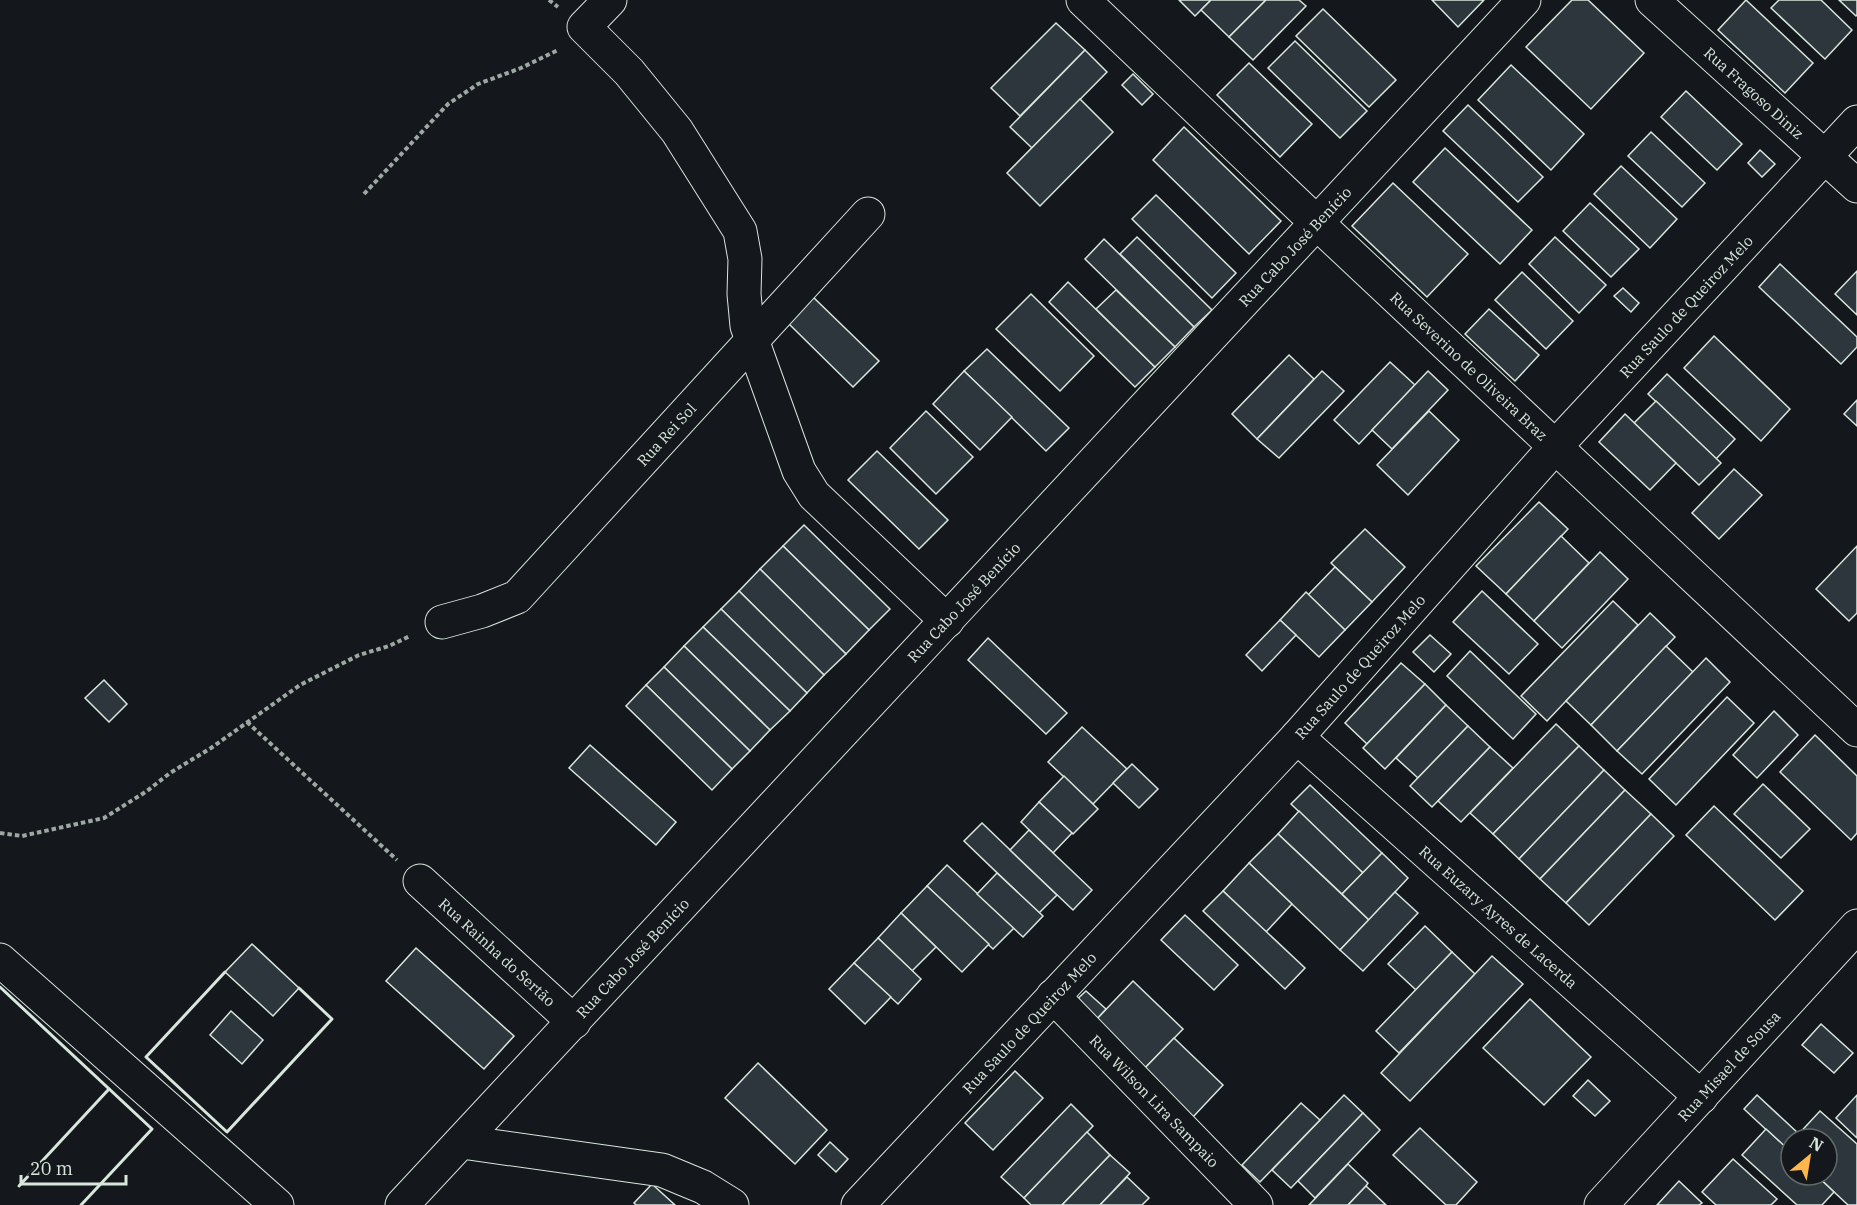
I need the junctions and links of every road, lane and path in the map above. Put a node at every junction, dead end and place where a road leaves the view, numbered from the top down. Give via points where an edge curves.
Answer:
1 (610, 0) edge
2 (1083, 0) edge
3 (1524, 0) edge
4 (1652, 0) edge
5 (584, 27) junction
6 (1857, 122) edge
7 (1825, 156) junction
8 (1857, 186) edge
9 (364, 194) dead end
10 (868, 214) dead end
11 (1317, 223) junction
12 (752, 341) junction
13 (1555, 447) junction
14 (947, 621) junction
15 (442, 622) joint
16 (247, 722) junction
17 (1857, 730) edge
18 (1297, 737) junction
19 (0, 833) edge
20 (420, 881) joint
21 (1857, 926) edge
22 (0, 960) edge
23 (1053, 996) junction
24 (574, 1022) junction
25 (1701, 1097) junction
26 (462, 1142) junction
27 (277, 1205) edge
28 (402, 1205) edge
29 (732, 1205) edge
30 (858, 1205) edge
31 (1256, 1205) edge
32 (1601, 1205) edge

1 - 5 street
2 - 11 street, Rua Severino de Oliveira Braz
3 - 11 street, Rua Cabo José Benício
4 - 7 street, Rua Fragoso Diniz
5 - 9 path via 559,49 478,84 448,104
5 - 12 street via 629,72 677,131 740,231 747,326
6 - 7 street, Rua Saulo de Queiroz Melo
7 - 8 street, Rua Fragoso Diniz
7 - 13 street, Rua Saulo de Queiroz Melo
10 - 12 street, Rua Rei Sol
11 - 13 street, Rua Severino de Oliveira Braz
11 - 14 street, Rua Cabo José Benício
12 - 14 street via 800,471 814,495
12 - 15 street, Rua Rei Sol via 517,597
13 - 17 street, Rua Severino de Oliveira Braz
13 - 18 street, Rua Saulo de Queiroz Melo
14 - 24 street, Rua Cabo José Benício
15 - 16 path via 319,675
16 - 19 path via 104,818 22,836
16 - 20 path
18 - 23 street, Rua Saulo de Queiroz Melo
18 - 25 street, Rua Euzary Ayres de Lacerda
20 - 24 street, Rua Rainha do Sertão
21 - 25 street, Rua Misael de Sousa
22 - 27 street
23 - 30 street, Rua Saulo de Queiroz Melo
23 - 31 street, Rua Wilson Lira Sampaio
24 - 26 street, Rua Cabo José Benício
25 - 32 street, Rua Misael de Sousa
26 - 28 street, Rua Cabo José Benício
26 - 29 street via 662,1170 703,1187

